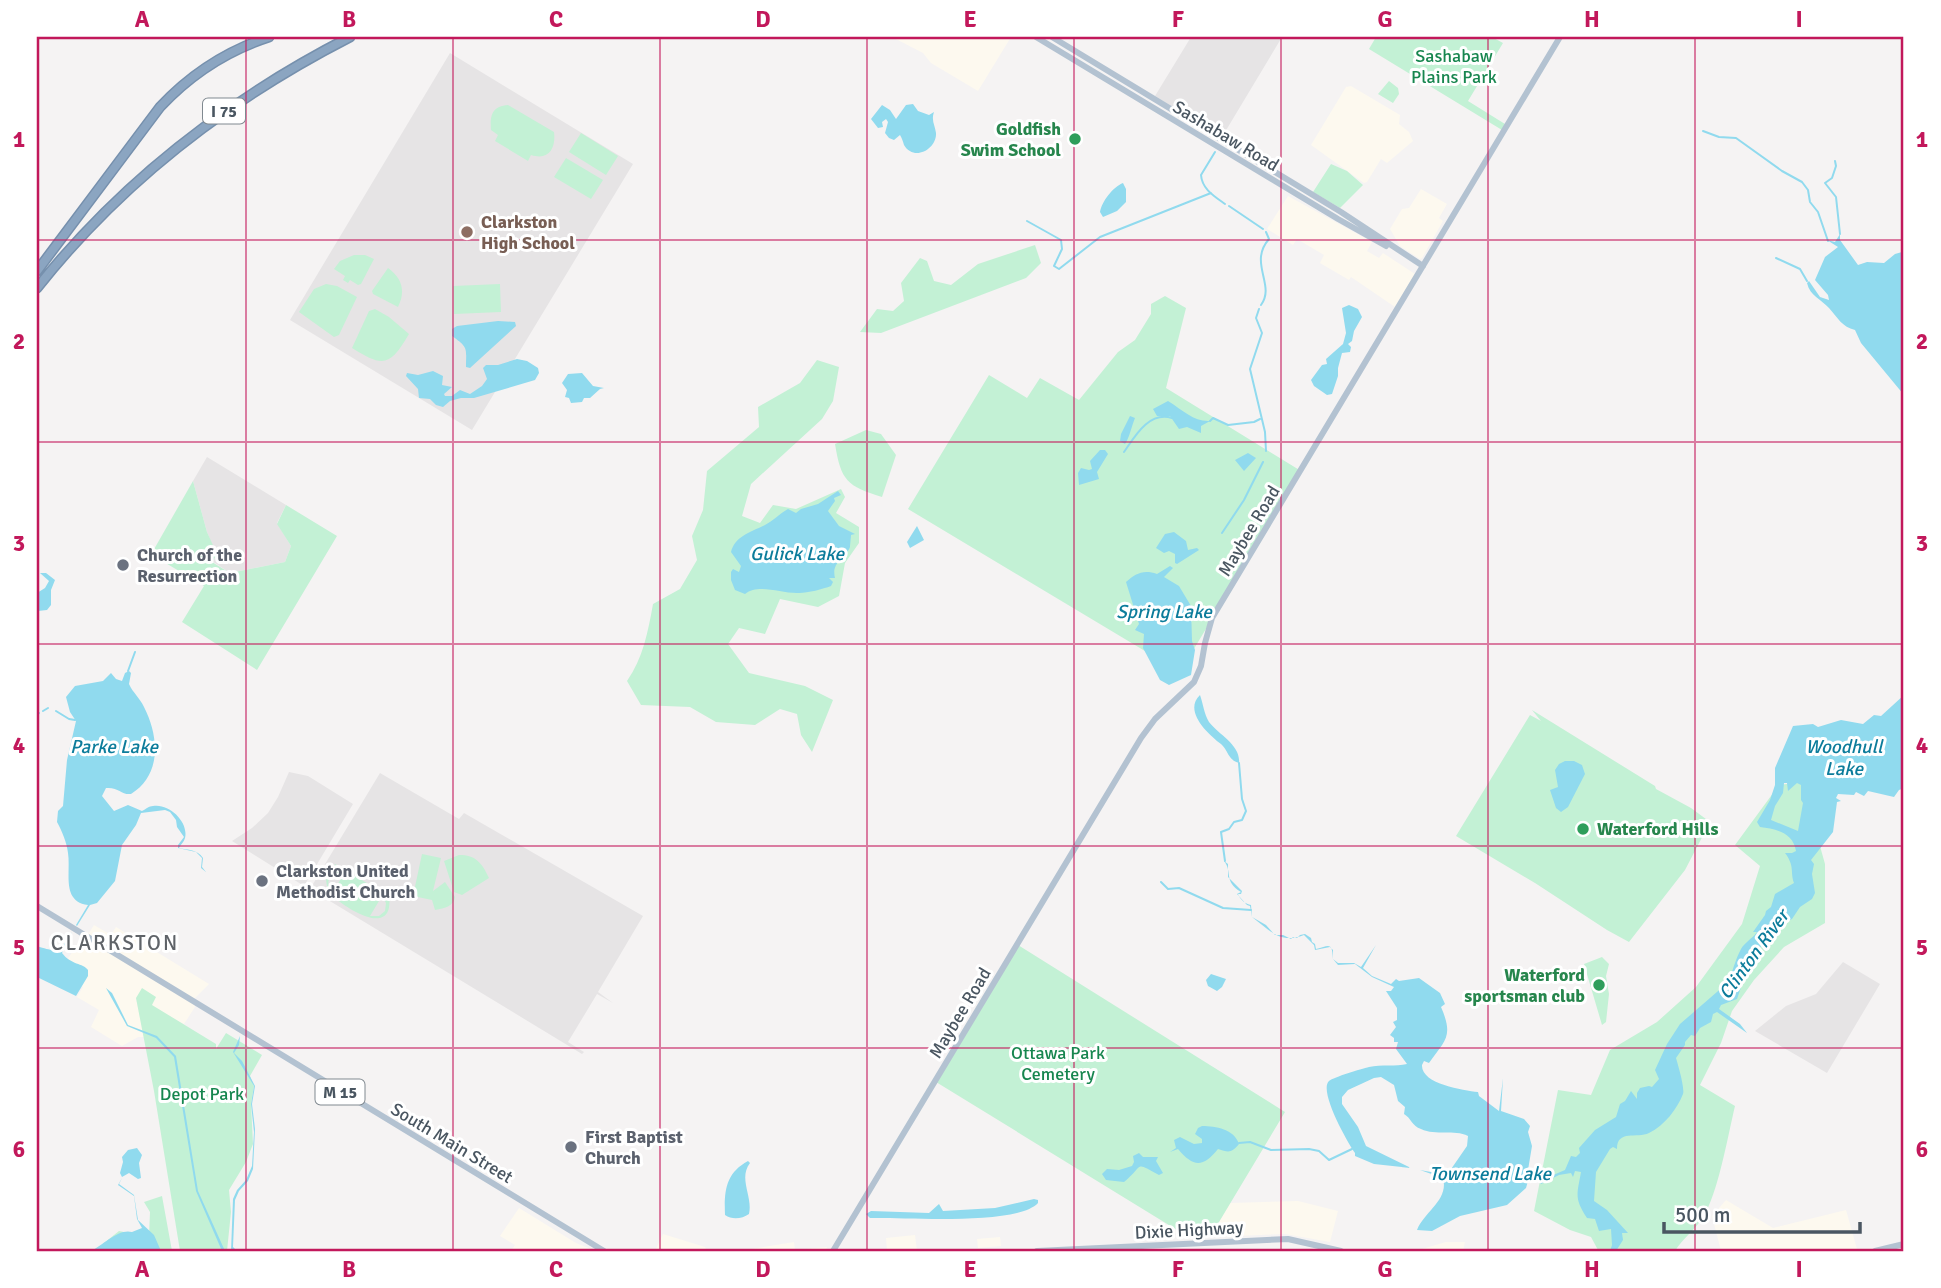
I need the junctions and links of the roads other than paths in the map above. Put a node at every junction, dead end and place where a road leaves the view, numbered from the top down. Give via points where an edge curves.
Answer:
1 (269, 37) edge
2 (350, 37) edge
3 (1036, 37) edge
4 (1052, 37) edge
5 (1560, 37) edge
6 (1128, 83) junction
7 (1121, 89) junction
8 (1152, 98) junction
9 (1142, 101) junction
10 (1181, 116) junction
11 (1173, 120) junction
12 (1230, 145) junction
13 (1220, 148) junction
14 (1275, 172) junction
15 (1269, 178) junction
16 (1307, 191) junction
17 (1300, 197) junction
18 (1357, 226) junction
19 (1423, 266) junction
20 (37, 271) edge
21 (37, 288) edge
22 (37, 906) edge
23 (1904, 1244) edge
24 (604, 1251) edge
25 (832, 1251) edge
26 (1037, 1251) edge
27 (1341, 1251) edge
28 (1875, 1251) edge

1 - 20 highway, I 75 via 225,55 174,92
2 - 21 highway, I 75 via 257,89 175,148 101,215
3 - 7 main road, Sashabaw Road
4 - 6 main road, Sashabaw Road
5 - 19 main road, Maybee Road
6 - 7 main road
6 - 8 main road, Sashabaw Road
7 - 9 main road, Sashabaw Road
8 - 9 main road via 1144,96
8 - 10 main road, Sashabaw Road
9 - 11 main road, Sashabaw Road
10 - 11 main road via 1180,121
10 - 12 main road, Sashabaw Road
11 - 13 main road, Sashabaw Road
12 - 13 main road via 1221,143
12 - 14 main road, Sashabaw Road
13 - 15 main road, Sashabaw Road
14 - 15 main road via 1276,178
14 - 16 main road, Sashabaw Road
15 - 17 main road, Sashabaw Road
16 - 17 main road
16 - 18 main road, Sashabaw Road
17 - 18 main road, Sashabaw Road
18 - 19 main road, Sashabaw Road
19 - 25 main road, Maybee Road via 1212,618 1197,677 1141,738
22 - 24 main road, South Main Street / M 15
23 - 28 main road
26 - 27 main road, Dixie Highway via 1279,1240

